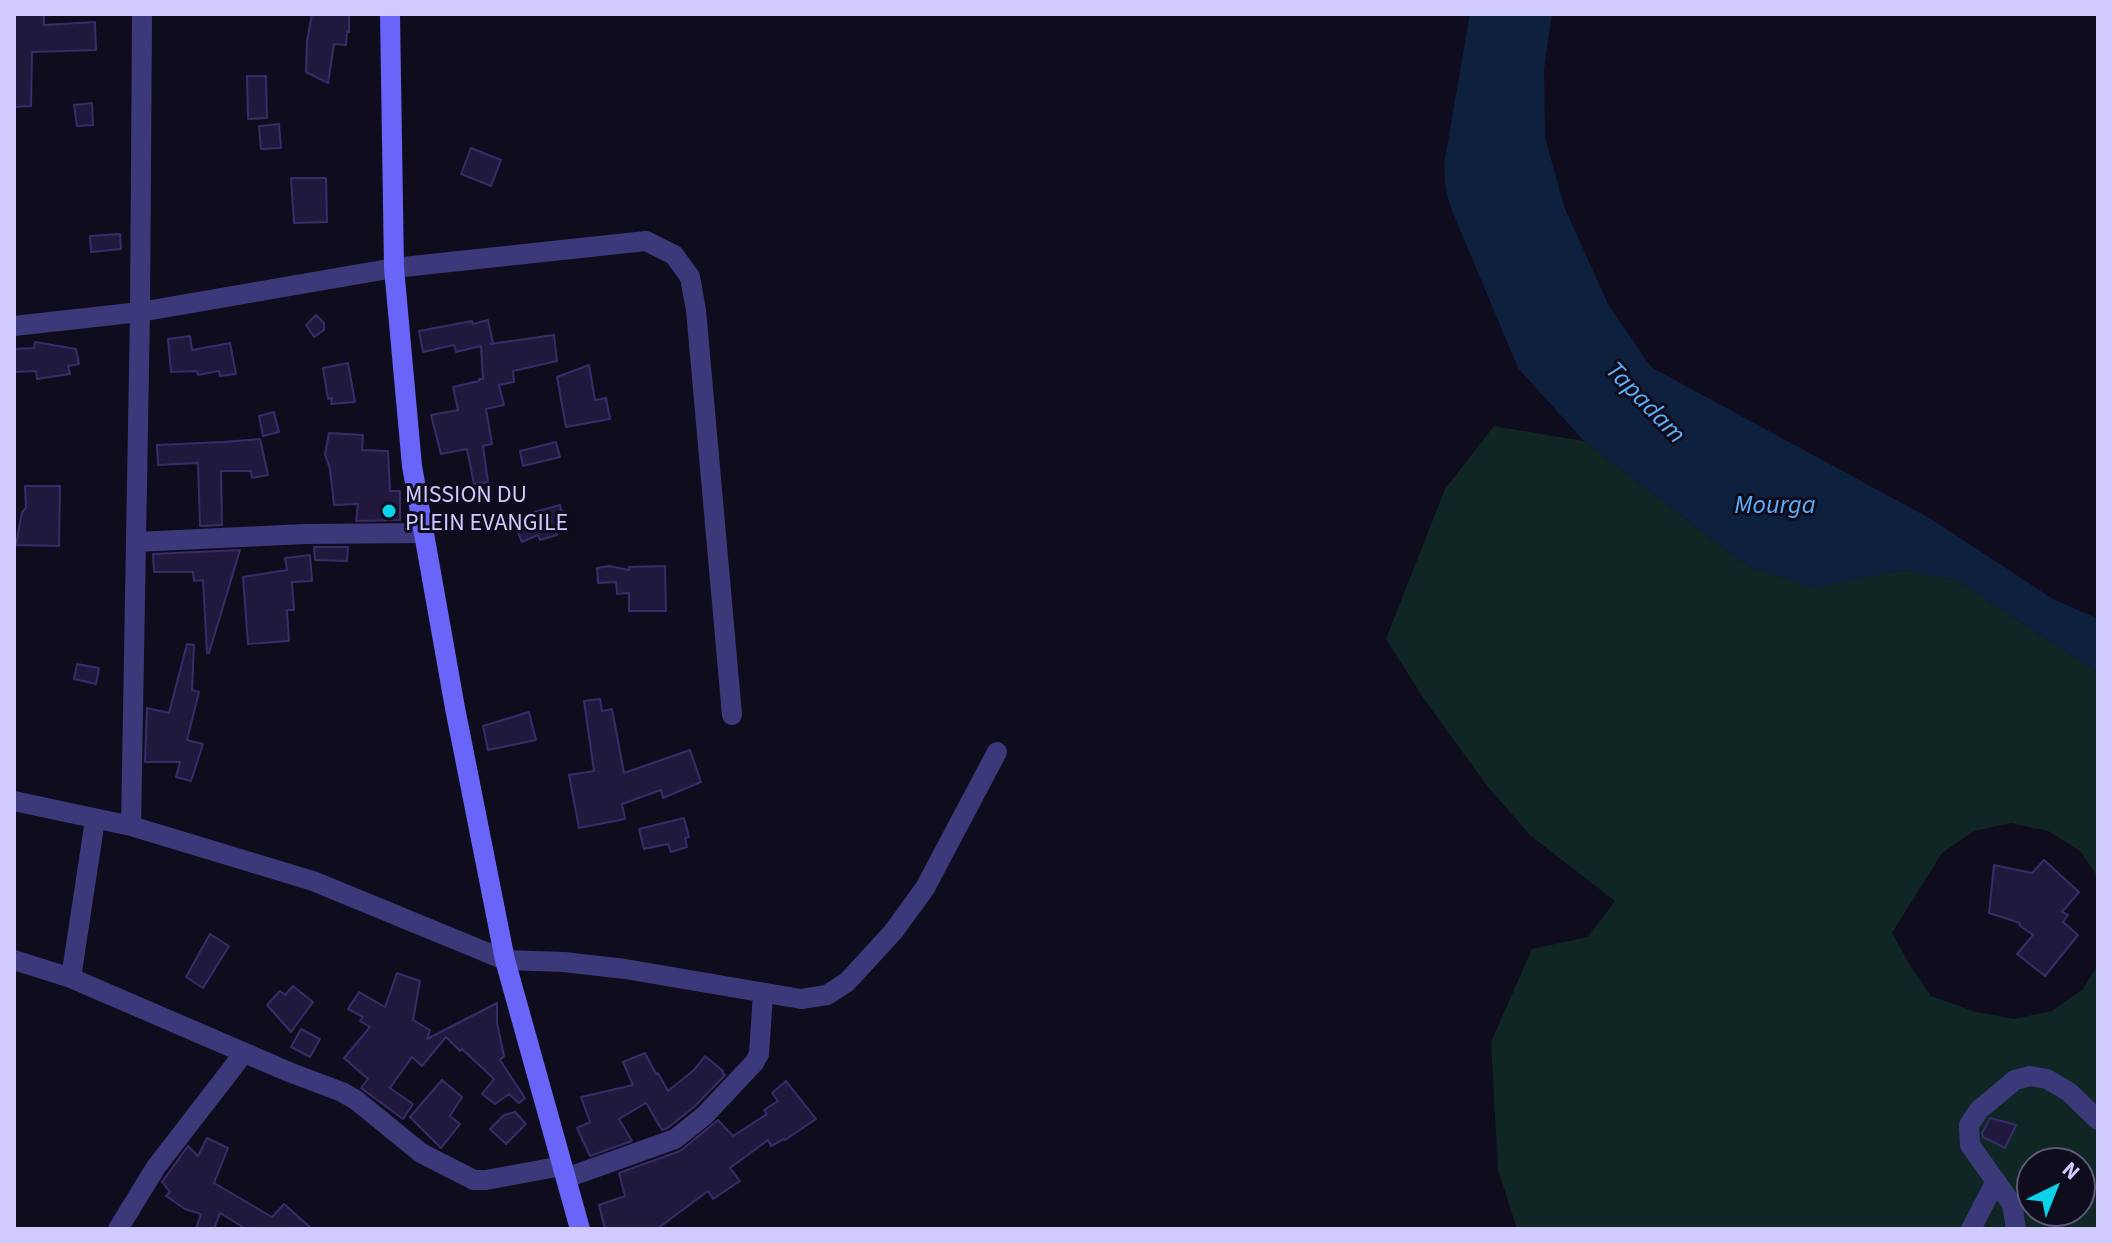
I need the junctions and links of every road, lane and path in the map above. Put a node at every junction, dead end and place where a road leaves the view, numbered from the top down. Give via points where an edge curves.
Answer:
1 (142, 14) edge
2 (390, 14) edge
3 (394, 268) junction
4 (140, 312) junction
5 (14, 326) edge
6 (424, 533) junction
7 (136, 542) junction
8 (732, 715) dead end
9 (997, 752) dead end
10 (14, 801) edge
11 (95, 820) junction
12 (131, 826) junction
13 (14, 960) edge
14 (505, 960) junction
15 (71, 978) junction
16 (763, 994) junction
17 (244, 1053) junction
18 (2095, 1112) edge
19 (564, 1172) junction
20 (1996, 1181) junction
21 (118, 1229) edge
22 (580, 1229) edge
23 (1971, 1229) edge
24 (2016, 1229) edge

1 - 4 street
2 - 3 street
3 - 4 street
3 - 6 street via 412,466
3 - 8 street via 646,241 674,255 690,277 697,325
4 - 5 street
4 - 7 street
6 - 7 street
6 - 14 street
7 - 12 street
9 - 16 street via 925,888 847,982 827,995 801,999
10 - 11 street
11 - 12 street
11 - 15 street
12 - 14 street via 313,881
13 - 15 street
14 - 16 street via 625,969
14 - 19 street
15 - 17 street
16 - 19 street via 759,1054 704,1116 675,1139
17 - 19 street via 342,1092 421,1153 474,1180
17 - 21 street via 156,1167
18 - 20 street via 2047,1079 2015,1080 1969,1125 1970,1145
19 - 22 street
20 - 23 street
20 - 24 street via 2012,1204

